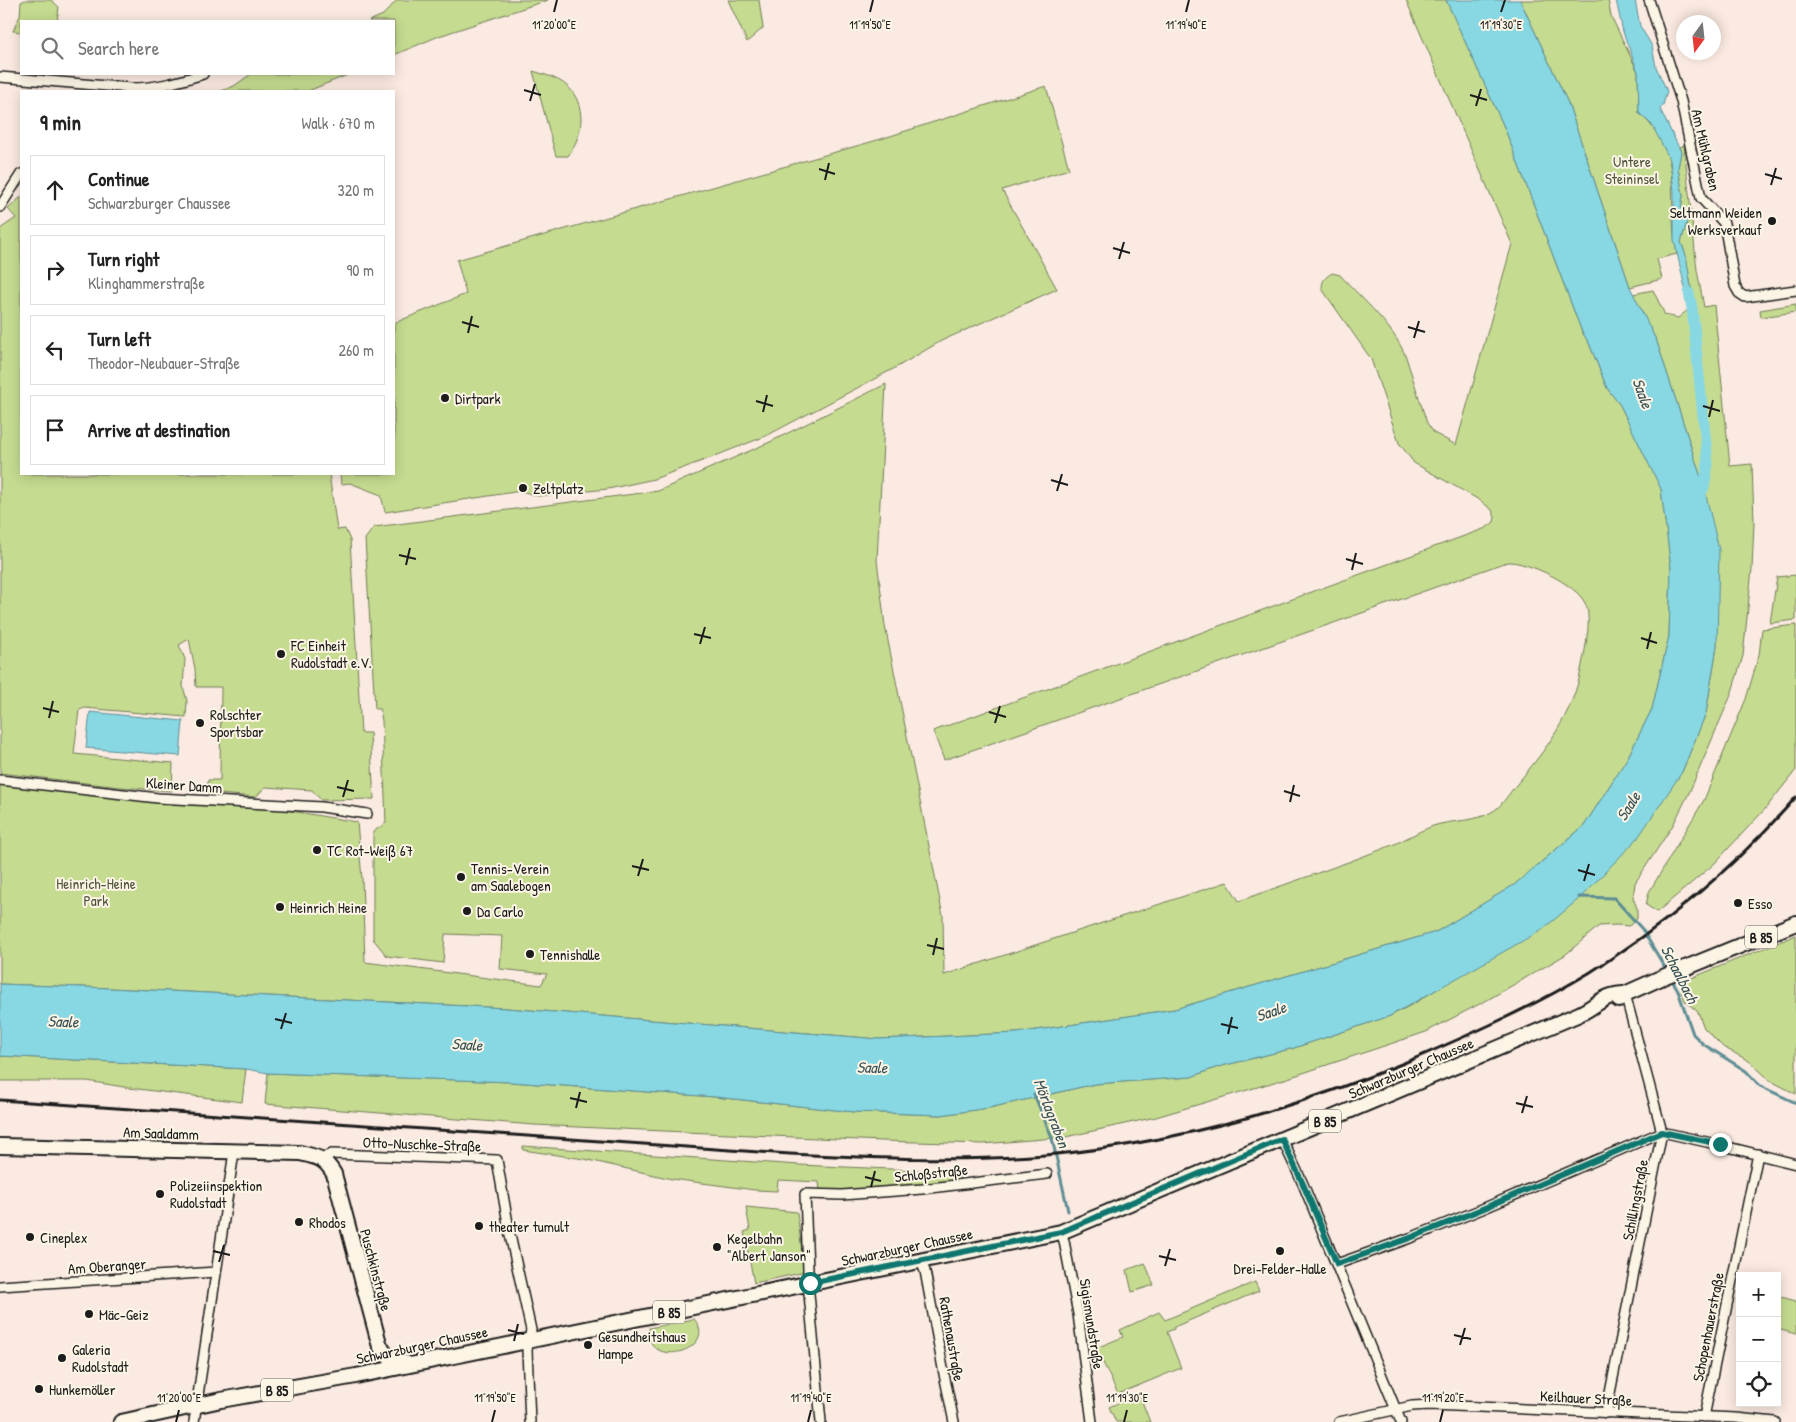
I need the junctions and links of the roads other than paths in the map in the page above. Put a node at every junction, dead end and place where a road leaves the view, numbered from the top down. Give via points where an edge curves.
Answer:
1 (1649, 0) edge
2 (199, 75) edge
3 (0, 77) edge
4 (20, 176) edge
5 (0, 207) edge
6 (1796, 290) edge
7 (0, 780) edge
8 (367, 814) dead end
9 (1796, 923) edge
10 (1625, 994) junction
11 (1662, 1132) junction
12 (1282, 1139) junction
13 (0, 1146) edge
14 (234, 1152) junction
15 (1758, 1154) junction
16 (321, 1158) junction
17 (1796, 1164) edge
18 (1047, 1174) dead end
19 (1061, 1232) junction
20 (921, 1261) junction
21 (1337, 1264) junction
22 (216, 1272) junction
23 (810, 1283) junction
24 (0, 1286) edge
25 (529, 1340) junction
26 (378, 1344) junction
27 (422, 1362) junction
28 (356, 1376) junction
29 (198, 1405) junction
30 (1395, 1409) junction
31 (1606, 1414) junction
32 (1704, 1417) junction
33 (121, 1422) edge
34 (194, 1422) edge
35 (530, 1422) edge
36 (820, 1422) edge
37 (954, 1422) edge
38 (1092, 1422) edge
39 (1339, 1422) edge
40 (1401, 1422) edge
41 (1776, 1422) edge

1 - 6 street, Am Mühlgraben via 1681,101 1701,198 1724,223 1735,286 1746,297
2 - 3 street via 148,88
4 - 5 street
7 - 8 street, Kleiner Damm via 158,798 322,806
9 - 10 main road, Schwarzburger Chaussee / B 85
10 - 11 street, Schillingstraße
10 - 12 main road, Schwarzburger Chaussee / B 85 via 1614,1004 1588,1010
11 - 15 street
11 - 21 street via 1410,1238
11 - 31 street, Schillingstraße
12 - 19 main road, Schwarzburger Chaussee / B 85
12 - 21 street
13 - 14 main road, Am Saaldamm
14 - 16 main road, Am Saaldamm via 300,1153
14 - 22 street
15 - 17 street
15 - 32 street, Schopenhauerstraße
16 - 25 street, Otto-Nuschke-Straße via 332,1154 497,1160 531,1330
16 - 26 main road, Puschkinstraße / B 85 via 334,1174
18 - 23 street, Schloßstraße via 922,1189 842,1195 804,1194
19 - 20 main road, Schwarzburger Chaussee / B 85
19 - 38 street, Sigismundstraße via 1078,1314
20 - 23 main road, Schwarzburger Chaussee / B 85
20 - 37 street, Rathenaustraße
21 - 30 street
22 - 24 street, Am Oberanger
22 - 29 street
23 - 25 main road, Schwarzburger Chaussee / B 85
23 - 36 street, Schloßstraße
25 - 27 main road, Schwarzburger Chaussee / B 85
25 - 35 street, Otto-Nuschke-Straße
26 - 27 main road, B 85 via 391,1360
26 - 28 main road, B 85 via 374,1367
27 - 28 main road, Schwarzburger Chaussee / B 85
28 - 29 main road, Schwarzburger Chaussee / B 85
29 - 33 main road, B 85
29 - 34 street
30 - 31 street, Keilhauer Straße via 1430,1405
30 - 39 street, Keilhauer Straße
30 - 40 street
31 - 32 street, Keilhauer Straße
32 - 41 street, Keilhauer Straße

